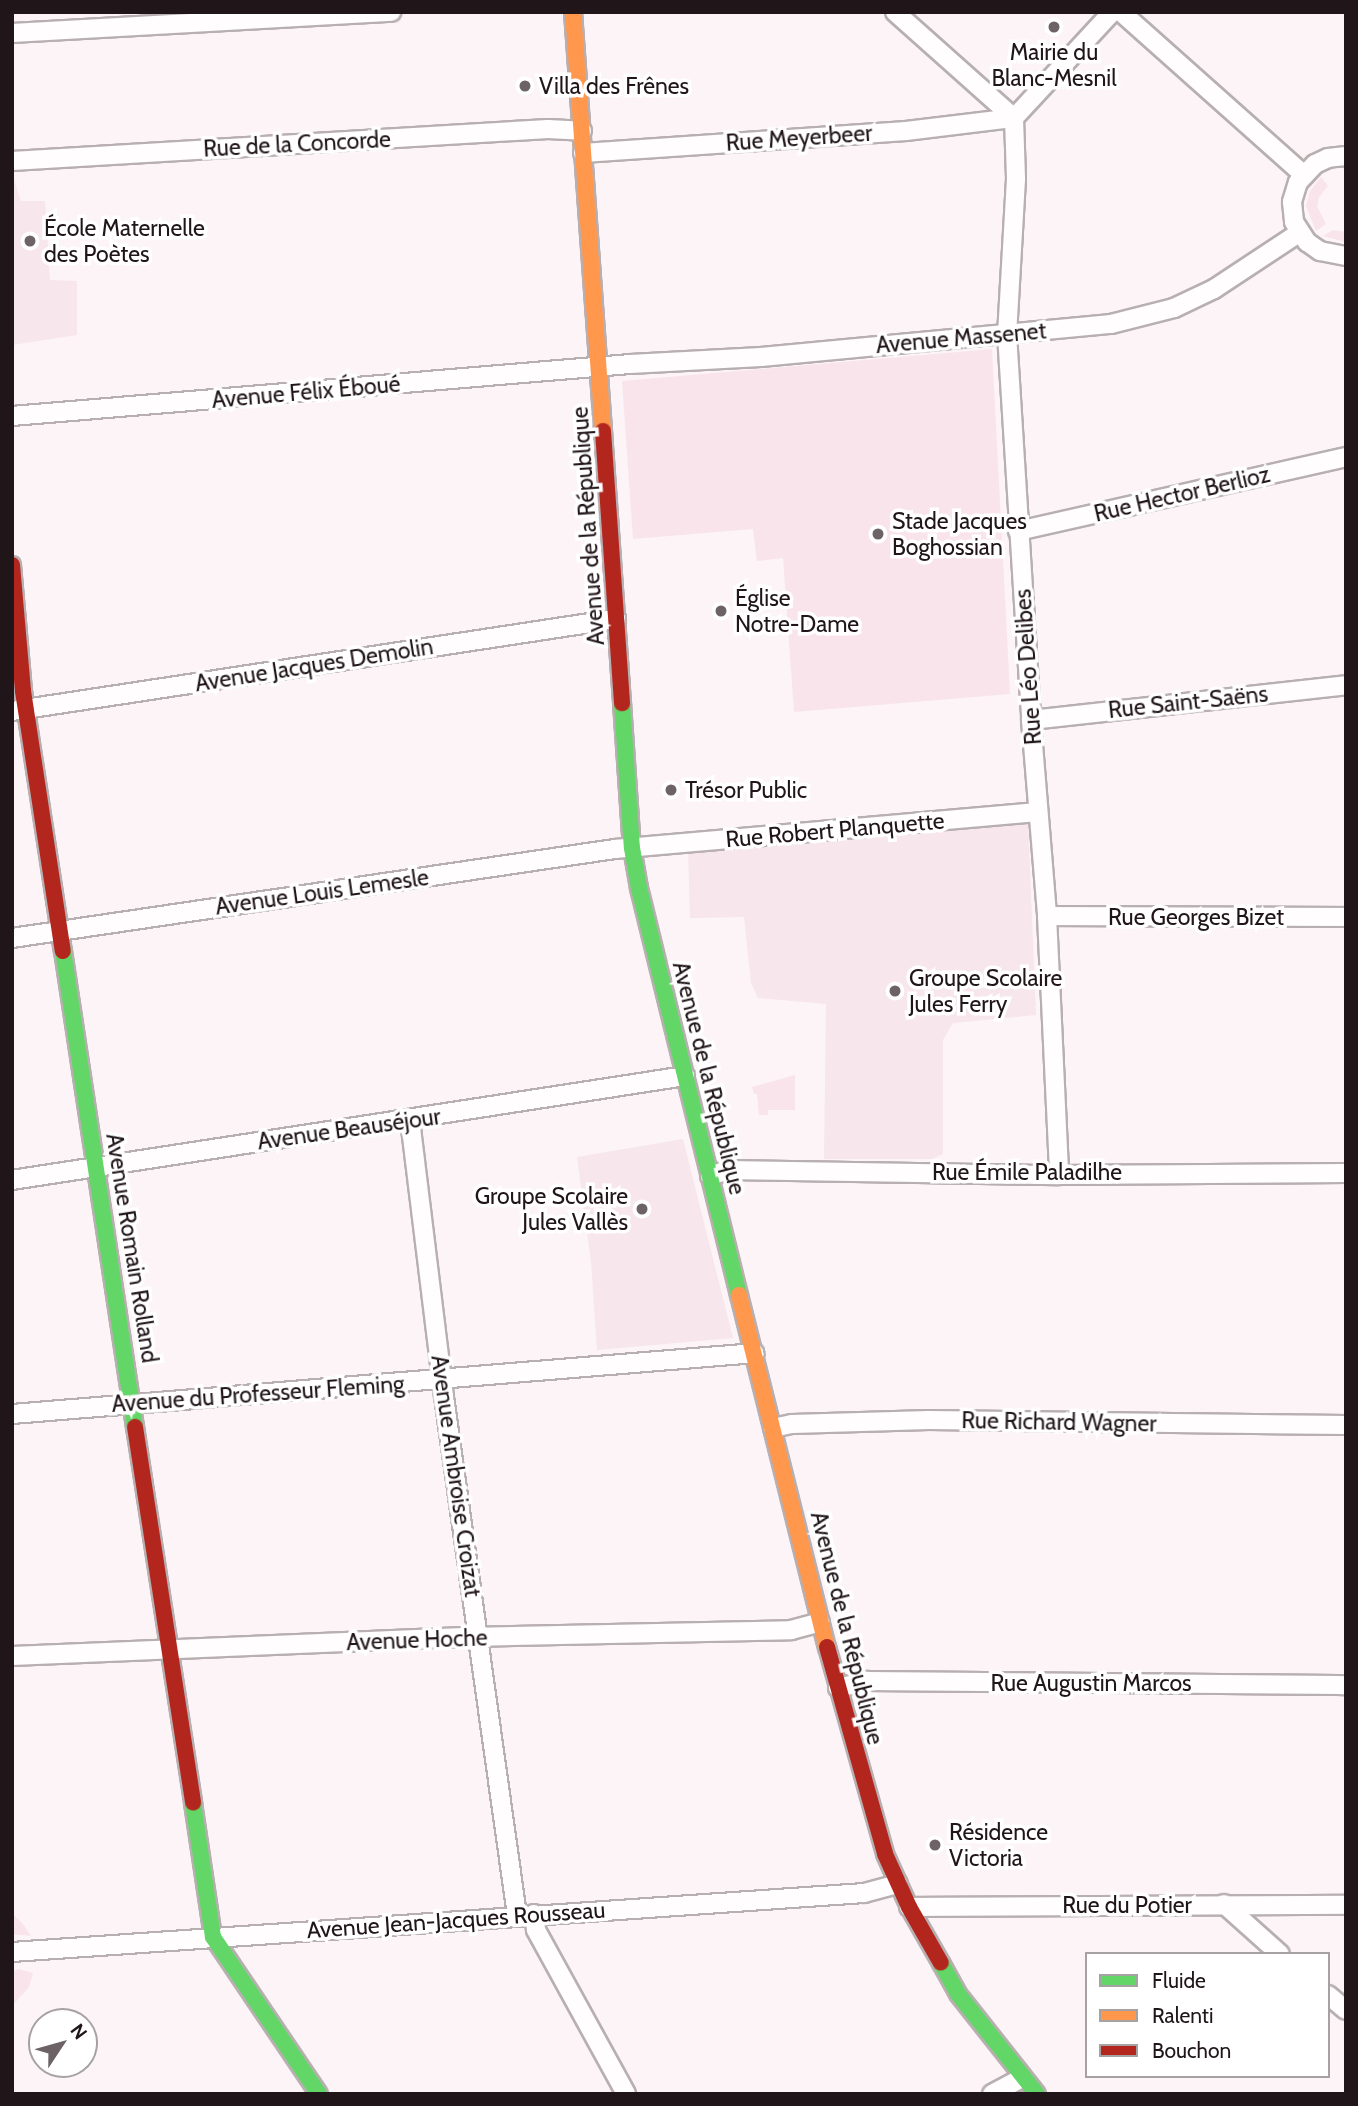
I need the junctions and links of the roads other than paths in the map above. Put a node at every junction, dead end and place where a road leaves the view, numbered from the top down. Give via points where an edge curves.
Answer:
1 (391, 12) edge
2 (573, 12) edge
3 (895, 12) edge
4 (1112, 12) edge
5 (1121, 12) edge
6 (311, 15) edge
7 (12, 33) edge
8 (1014, 118) junction
9 (582, 131) junction
10 (583, 153) junction
11 (1346, 156) edge
12 (12, 161) edge
13 (1303, 174) junction
14 (1300, 233) junction
15 (1346, 256) edge
16 (1007, 334) junction
17 (599, 368) junction
18 (12, 416) edge
19 (1346, 457) edge
20 (1018, 531) junction
21 (12, 565) edge
22 (616, 619) junction
23 (1346, 685) edge
24 (19, 710) edge
25 (1031, 720) junction
26 (1037, 812) junction
27 (632, 848) junction
28 (1047, 916) junction
29 (1346, 917) edge
30 (61, 930) junction
31 (12, 938) edge
32 (685, 1076) junction
33 (410, 1120) junction
34 (96, 1166) junction
35 (1346, 1173) edge
36 (1059, 1175) junction
37 (710, 1176) junction
38 (12, 1180) edge
39 (755, 1353) junction
40 (442, 1380) junction
41 (133, 1403) junction
42 (12, 1413) edge
43 (1346, 1425) edge
44 (773, 1428) junction
45 (820, 1622) junction
46 (478, 1637) junction
47 (171, 1650) junction
48 (12, 1656) edge
49 (1346, 1685) edge
50 (838, 1688) junction
51 (898, 1884) junction
52 (1224, 1905) junction
53 (1346, 1905) edge
54 (909, 1907) junction
55 (526, 1915) junction
56 (212, 1937) junction
57 (12, 1952) edge
58 (1278, 1952) edge
59 (1330, 1997) edge
60 (1346, 2010) edge
61 (1022, 2078) junction
62 (318, 2094) edge
63 (626, 2094) edge
64 (992, 2094) edge
65 (1037, 2094) edge

1 - 6 street
2 - 9 main road, Avenue de la République
3 - 8 street
4 - 8 street
5 - 13 street
6 - 7 street
8 - 10 street, Rue Meyerbeer via 906,131
8 - 16 street, Rue Léo Delibes via 1016,179
9 - 10 main road, Avenue de la République
9 - 12 street, Rue de la Concorde via 548,129
10 - 17 main road, Avenue de la République
11 - 13 street via 1328,158
13 - 14 street via 1292,202
14 - 15 street via 1320,251
14 - 16 street, Avenue Massenet via 1214,289 1174,308 1111,324
16 - 17 street, Avenue Massenet
16 - 20 street, Rue Léo Delibes
17 - 18 street, Avenue Félix Éboué
17 - 22 main road, Avenue de la République
19 - 20 street, Rue Hector Berlioz
20 - 25 street, Rue Léo Delibes
21 - 24 main road, Avenue Romain Rolland
22 - 24 street, Avenue Jacques Demolin
22 - 27 main road, Avenue de la République
23 - 25 street, Rue Saint-Saëns
24 - 30 main road, Avenue Romain Rolland
25 - 26 street, Rue Léo Delibes
26 - 27 street, Rue Robert Planquette
26 - 28 street, Rue Léo Delibes
27 - 30 street, Avenue Louis Lemesle
27 - 32 main road, Avenue de la République
28 - 29 street, Rue Georges Bizet
28 - 36 street, Rue Léo Delibes
30 - 31 street, Avenue Louis Lemesle
30 - 34 main road, Avenue Romain Rolland
32 - 33 street, Avenue Beauséjour
32 - 37 main road, Avenue de la République
33 - 34 street, Avenue Beauséjour
33 - 40 street, Avenue Ambroise Croizat
34 - 38 street, Avenue Beauséjour
34 - 41 main road, Avenue Romain Rolland
35 - 36 street, Rue Émile Paladilhe
36 - 37 street, Rue Émile Paladilhe via 727,1170
37 - 39 main road, Avenue de la République
39 - 40 street, Avenue du Professeur Fleming
39 - 44 main road, Avenue de la République
40 - 41 street, Avenue du Professeur Fleming
40 - 46 street, Avenue Ambroise Croizat
41 - 42 street, Avenue du Professeur Fleming
41 - 47 main road, Avenue Romain Rolland
43 - 44 street, Rue Richard Wagner via 929,1420
44 - 45 main road, Avenue de la République
45 - 46 street, Avenue Hoche via 791,1630
45 - 50 main road, Avenue de la République
46 - 47 street, Avenue Hoche
46 - 55 street, Avenue Ambroise Croizat
47 - 48 street, Avenue Hoche
47 - 56 main road, Avenue Romain Rolland
49 - 50 street, Rue Augustin Marcos via 867,1681
50 - 51 main road, Avenue de la République via 885,1854
51 - 54 main road, Avenue de la République
51 - 55 street, Avenue Jean-Jacques Rousseau via 864,1893
52 - 53 street, Rue du Potier
52 - 54 street, Rue du Potier
52 - 58 street
54 - 61 main road, Avenue de la République via 958,1994
55 - 56 street, Avenue Jean-Jacques Rousseau
55 - 63 street, Avenue Ambroise Croizat
56 - 57 street, Avenue Jean-Jacques Rousseau
56 - 62 main road
59 - 60 street
61 - 64 street
61 - 65 main road, Avenue de la République

